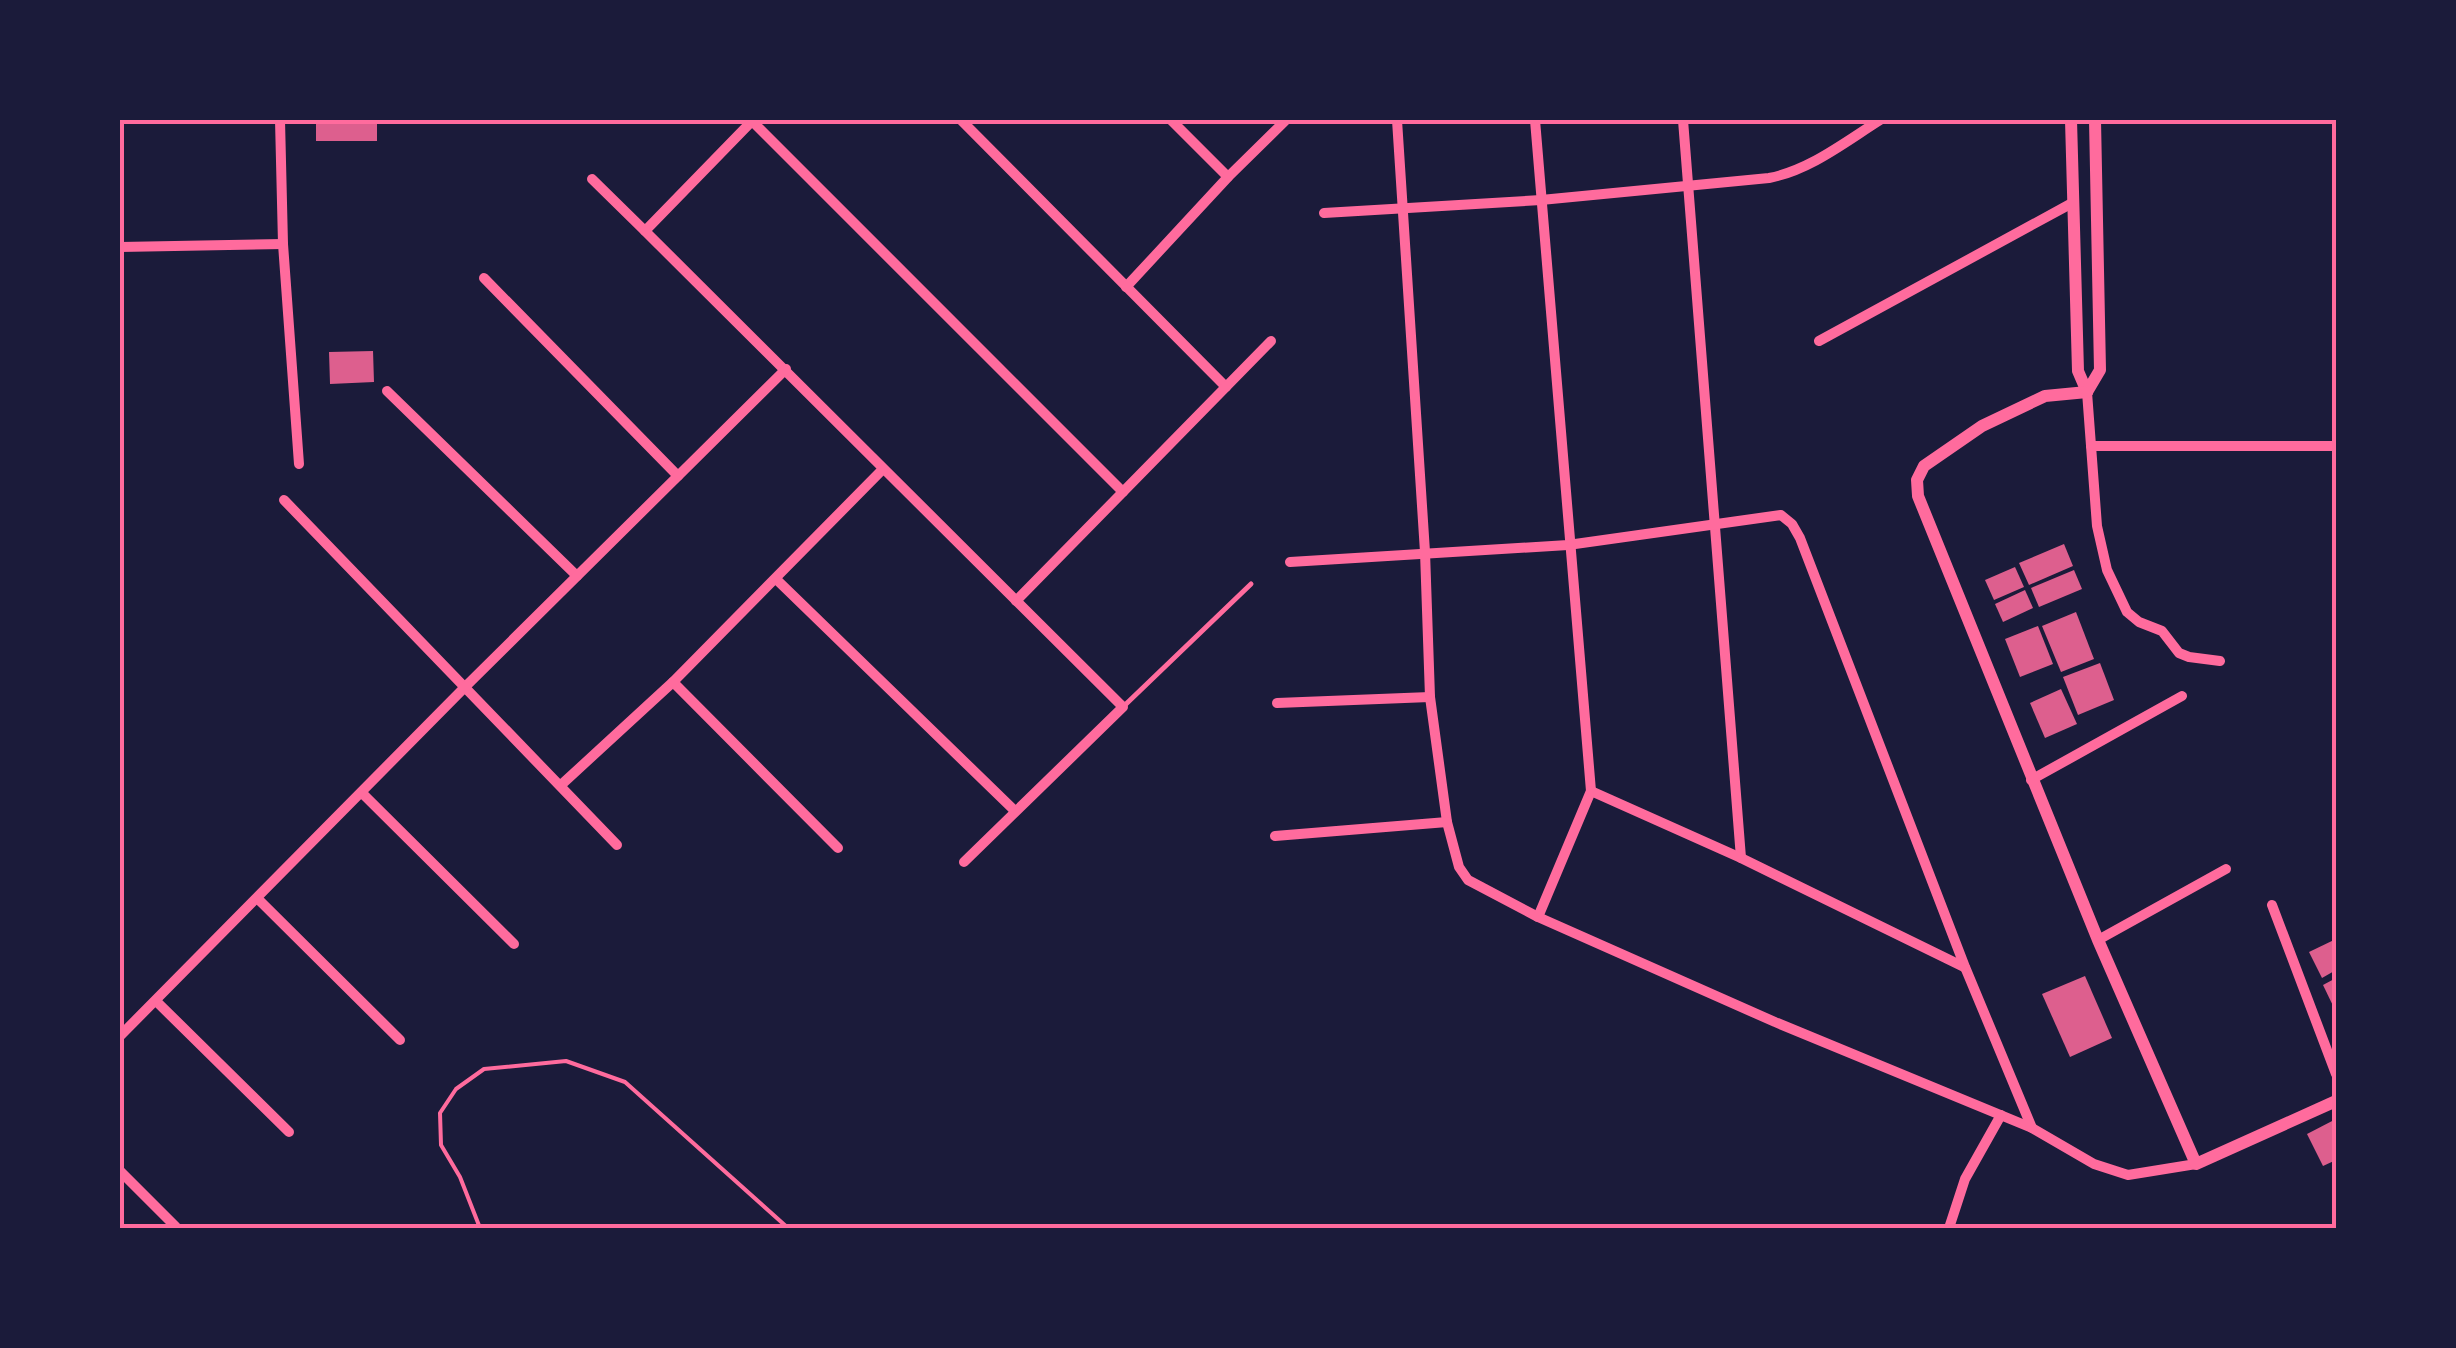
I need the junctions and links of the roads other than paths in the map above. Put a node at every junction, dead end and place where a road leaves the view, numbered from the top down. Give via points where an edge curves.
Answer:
1 (280, 120) edge
2 (753, 120) edge
3 (961, 120) edge
4 (1171, 120) edge
5 (1286, 120) edge
6 (1397, 120) edge
7 (1535, 120) edge
8 (1683, 120) edge
9 (1880, 120) edge
10 (2071, 120) edge
11 (2095, 120) edge
12 (1228, 177) junction
13 (592, 179) dead end
14 (1688, 184) junction
15 (1541, 200) junction
16 (2074, 202) junction
17 (1403, 209) junction
18 (1324, 213) dead end
19 (645, 232) junction
20 (283, 244) junction
21 (120, 247) edge
22 (484, 278) dead end
23 (1126, 287) junction
24 (1819, 340) dead end
25 (1270, 341) dead end
26 (786, 369) junction
27 (1226, 387) junction
28 (388, 391) dead end
29 (2087, 392) junction
30 (2091, 446) junction
31 (2336, 446) edge
32 (298, 464) dead end
33 (883, 468) junction
34 (678, 476) junction
35 (1123, 492) junction
36 (284, 500) dead end
37 (1713, 524) junction
38 (1568, 545) junction
39 (1424, 552) junction
40 (1290, 562) dead end
41 (578, 576) junction
42 (776, 579) junction
43 (1251, 584) dead end
44 (1016, 601) junction
45 (2220, 661) dead end
46 (673, 682) junction
47 (465, 686) junction
48 (1430, 696) junction
49 (2182, 696) dead end
50 (1276, 703) dead end
51 (1123, 708) junction
52 (2032, 780) junction
53 (561, 785) junction
54 (1591, 791) junction
55 (362, 793) junction
56 (1015, 811) junction
57 (1447, 822) junction
58 (1275, 836) dead end
59 (617, 845) dead end
60 (838, 848) dead end
61 (1741, 858) junction
62 (964, 862) dead end
63 (2226, 869) dead end
64 (258, 899) junction
65 (2272, 905) dead end
66 (1538, 917) junction
67 (2098, 940) junction
68 (514, 944) dead end
69 (1965, 967) junction
70 (156, 1001) junction
71 (120, 1036) edge
72 (400, 1040) dead end
73 (2332, 1055) edge
74 (2336, 1074) edge
75 (2336, 1101) edge
76 (2001, 1115) junction
77 (2032, 1128) junction
78 (289, 1132) dead end
79 (2196, 1164) junction
80 (120, 1171) edge
81 (176, 1227) edge
82 (1949, 1228) edge

1 - 20 street
2 - 19 street
2 - 35 street
3 - 23 street
4 - 12 street
5 - 12 street
6 - 17 street
7 - 15 street
8 - 14 street
9 - 14 street via 1789,174
10 - 16 street
11 - 29 street via 2100,370
12 - 23 street
13 - 19 street
14 - 15 street
14 - 37 street
15 - 17 street
15 - 38 street
16 - 24 street
16 - 29 street via 2078,371
17 - 18 street
17 - 39 street
19 - 26 street
20 - 21 street
20 - 32 street
22 - 34 street
23 - 27 street
25 - 27 street
26 - 33 street
26 - 34 street
27 - 35 street
28 - 41 street
29 - 30 street
29 - 52 street via 2045,396 1982,426 1936,455 1917,480 1924,513
30 - 31 street
30 - 45 street via 2100,548 2127,612 2162,631 2179,653
33 - 42 street
33 - 44 street
34 - 41 street
35 - 44 street
36 - 47 street
37 - 38 street
37 - 61 street
37 - 69 street via 1781,514 1792,524
38 - 39 street
38 - 54 street
39 - 40 street
39 - 48 street
41 - 47 street
42 - 46 street
42 - 56 street
43 - 51 lane
44 - 51 street
46 - 53 street
46 - 60 street
47 - 53 street
47 - 55 street
48 - 50 street
48 - 57 street
49 - 52 street
51 - 56 street
52 - 67 street
53 - 59 street
54 - 61 street
54 - 66 street
55 - 64 street
55 - 68 street
56 - 62 street
57 - 58 street
57 - 66 street via 1468,880
61 - 69 street
63 - 67 street
64 - 70 street
64 - 72 street
65 - 73 street
66 - 76 street
67 - 79 street
69 - 77 street
70 - 71 street
70 - 78 street
73 - 74 street
75 - 79 street
76 - 77 street
76 - 82 street via 1965,1179
77 - 79 street via 2094,1164 2128,1174
80 - 81 street

